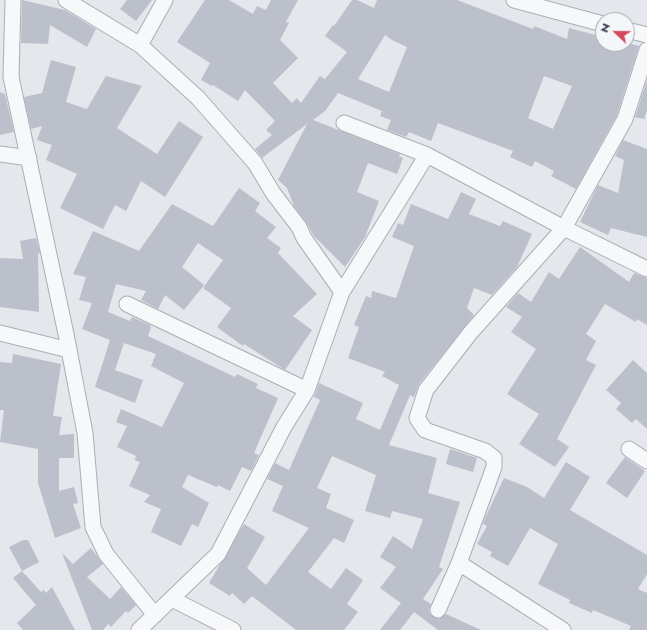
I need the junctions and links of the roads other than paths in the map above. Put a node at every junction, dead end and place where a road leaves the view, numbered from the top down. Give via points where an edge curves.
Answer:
1 (13, 0) edge
2 (66, 0) edge
3 (165, 0) edge
4 (514, 0) edge
5 (595, 22) edge
6 (635, 32) edge
7 (647, 35) edge
8 (140, 46) junction
9 (647, 50) edge
10 (344, 122) dead end
11 (0, 154) edge
12 (427, 155) junction
13 (29, 158) junction
14 (564, 228) junction
15 (647, 269) edge
16 (342, 292) junction
17 (127, 304) dead end
18 (0, 333) edge
19 (69, 350) junction
20 (307, 390) junction
21 (629, 449) dead end
22 (647, 462) edge
23 (459, 563) junction
24 (172, 599) junction
25 (438, 610) dead end
26 (155, 615) junction
27 (139, 630) edge
28 (233, 630) edge
29 (563, 630) edge

1 - 13 street via 11,77
2 - 8 street
3 - 8 street
4 - 5 street
6 - 7 street
8 - 16 street via 198,98 255,163
9 - 14 street via 624,119
10 - 12 street
11 - 13 street
12 - 14 street
12 - 16 street
13 - 19 street
14 - 15 street
14 - 23 street via 471,332 426,390 417,418 425,430 485,451 494,458 494,467
16 - 20 street
17 - 20 street
18 - 19 street
19 - 26 street via 85,433 94,527 106,554
20 - 24 street via 284,427 218,554
21 - 22 street
23 - 25 street
23 - 29 street
24 - 26 street
24 - 28 street
26 - 27 street

